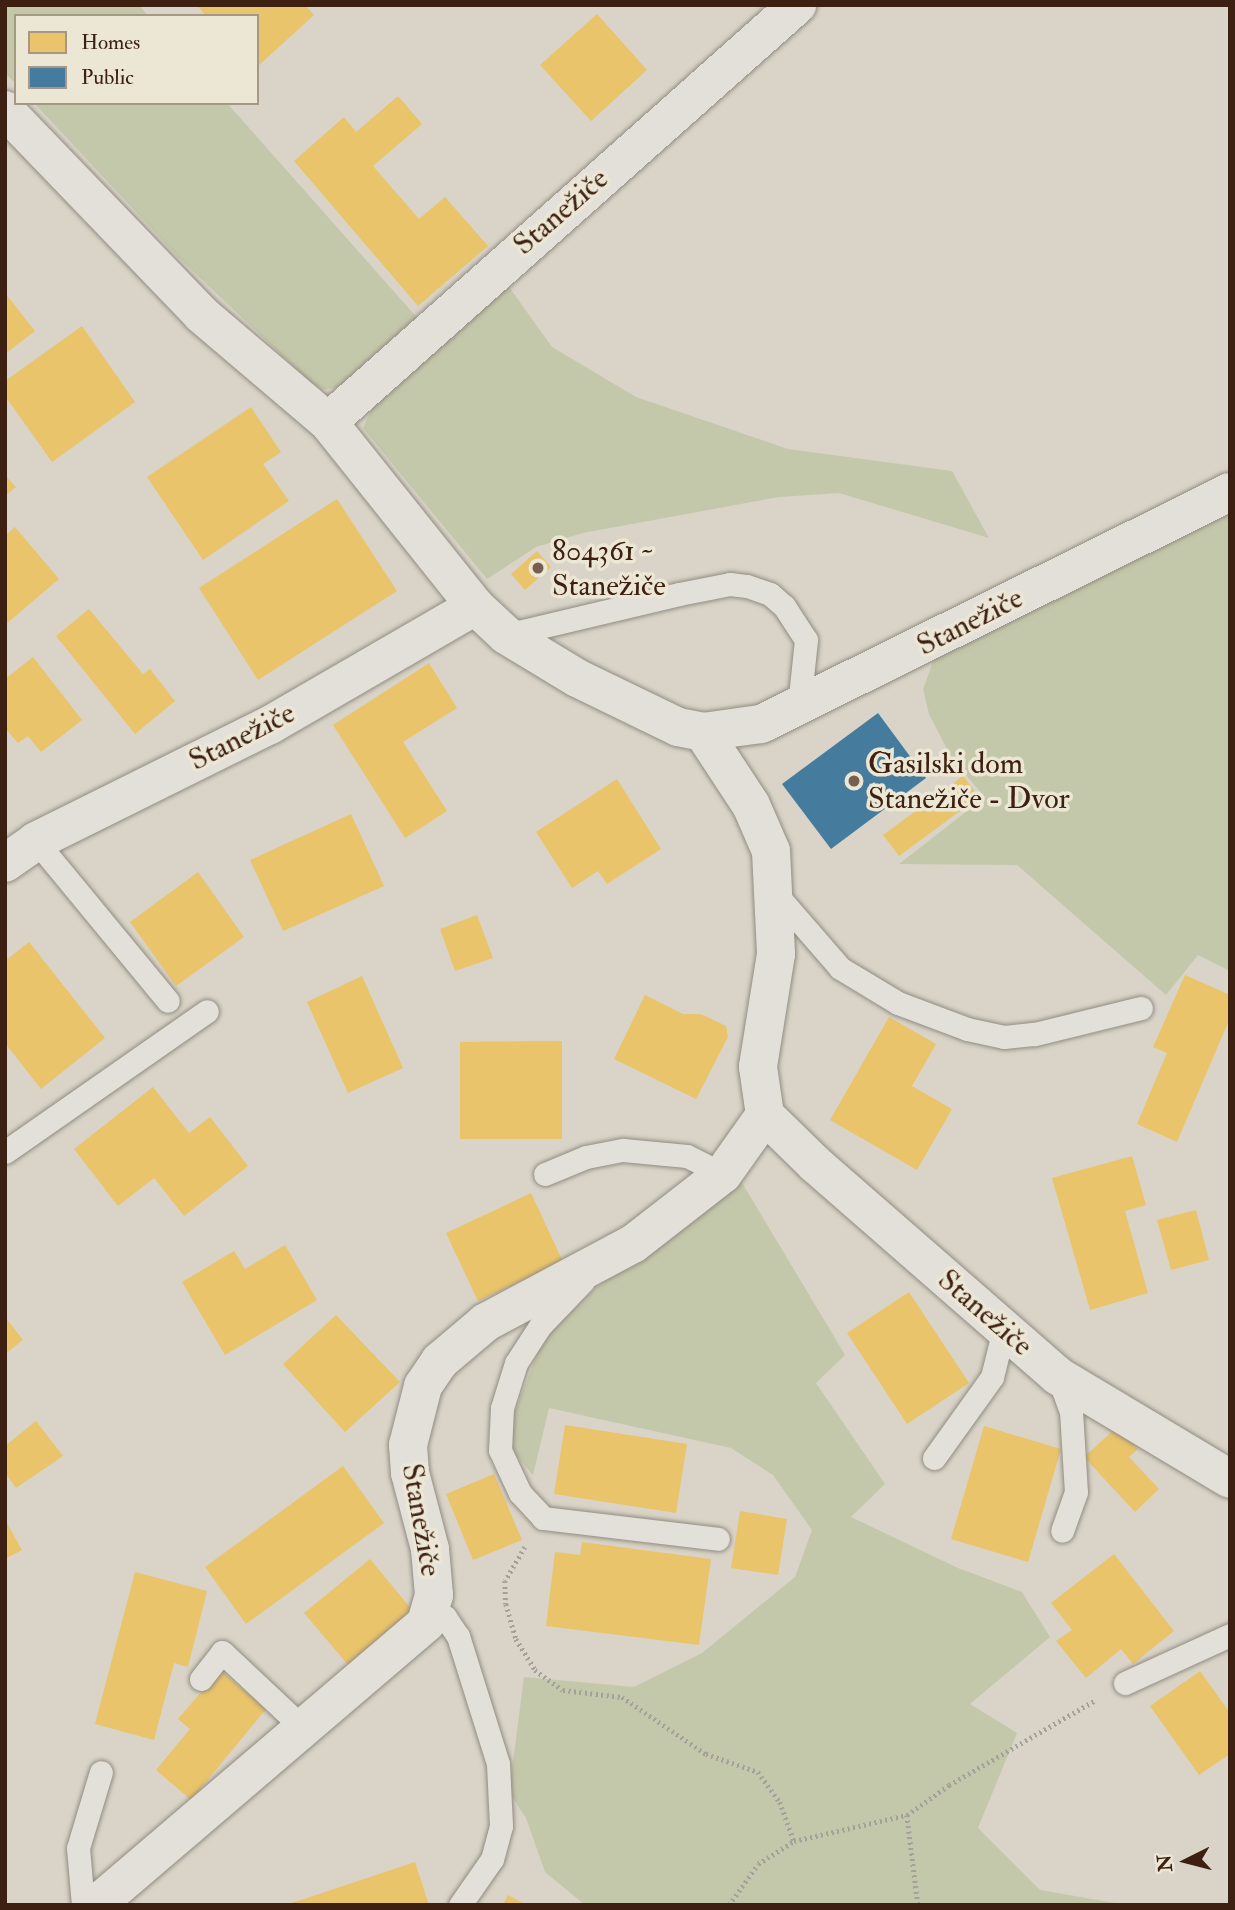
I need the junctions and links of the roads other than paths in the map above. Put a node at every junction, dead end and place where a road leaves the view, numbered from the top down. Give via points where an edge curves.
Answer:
1 (797, 5) edge
2 (5, 110) edge
3 (328, 422) junction
4 (1230, 492) edge
5 (475, 607) junction
6 (506, 635) junction
7 (799, 706) junction
8 (703, 732) junction
9 (36, 841) junction
10 (5, 863) edge
11 (776, 894) junction
12 (168, 1001) dead end
13 (1141, 1008) dead end
14 (207, 1011) dead end
15 (765, 1115) junction
16 (5, 1152) edge
17 (545, 1174) dead end
18 (723, 1174) junction
19 (600, 1263) junction
20 (1004, 1329) junction
21 (1058, 1376) junction
22 (934, 1458) dead end
23 (1230, 1479) edge
24 (1062, 1531) dead end
25 (718, 1539) dead end
26 (433, 1609) junction
27 (1230, 1635) edge
28 (201, 1679) dead end
29 (1125, 1683) road end
30 (303, 1728) junction
31 (101, 1772) dead end
32 (83, 1905) edge
33 (96, 1905) edge
34 (460, 1905) edge

1 - 3 street, Stanežiče
2 - 3 street, Stanežiče via 201,314
3 - 5 street, Stanežiče
4 - 7 street, Stanežiče
5 - 6 street, Stanežiče
5 - 9 street, Stanežiče via 270,725
6 - 7 lane via 679,594 730,584 747,586 784,606 806,640
6 - 8 street, Stanežiče via 612,698 678,727
7 - 8 street, Stanežiče via 739,730
8 - 11 street via 751,805 771,851
9 - 10 street, Stanežiče
9 - 12 lane
11 - 13 lane via 841,968 898,1003 967,1029 1004,1037 1035,1034
11 - 15 street via 776,954 758,1067
14 - 16 lane
15 - 18 street, Stanežiče
15 - 20 street, Stanežiče
17 - 18 lane via 586,1157 623,1150 687,1156
18 - 19 street, Stanežiče via 633,1244
19 - 25 lane via 534,1336 516,1363 502,1408 500,1450 520,1493 543,1518
19 - 26 street, Stanežiče via 486,1322 440,1361 423,1386 408,1445 410,1472 430,1549
20 - 21 street, Stanežiče
20 - 22 lane via 992,1377
21 - 23 street, Stanežiče
21 - 24 lane via 1071,1411 1076,1493
26 - 30 street, Stanežiče via 426,1623
26 - 34 lane via 458,1636 498,1764 500,1826 492,1859
27 - 29 lane
28 - 30 lane via 222,1652
30 - 33 street, Stanežiče
31 - 32 lane via 78,1848

